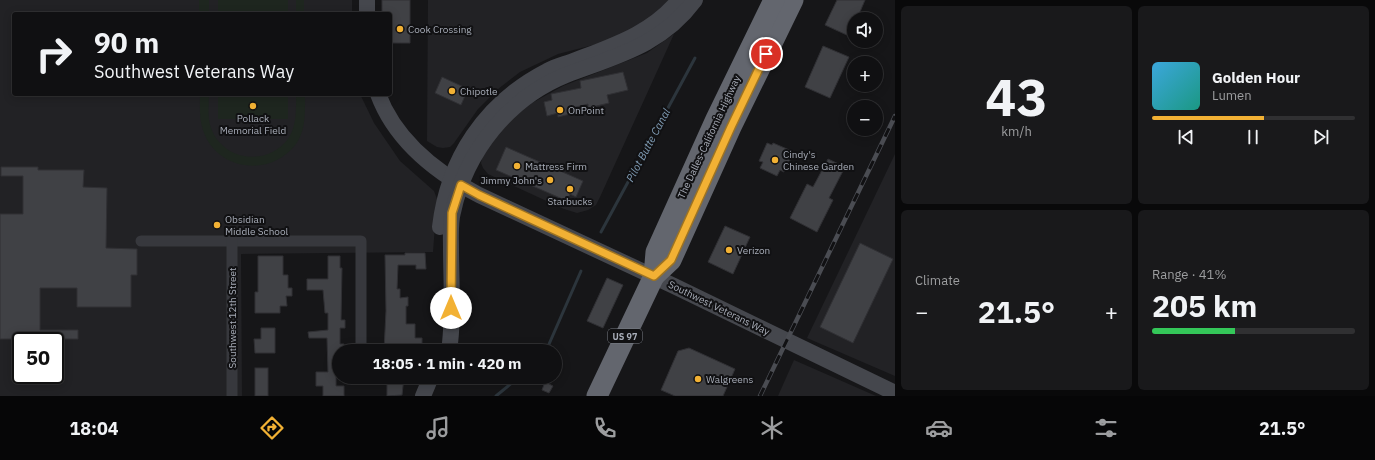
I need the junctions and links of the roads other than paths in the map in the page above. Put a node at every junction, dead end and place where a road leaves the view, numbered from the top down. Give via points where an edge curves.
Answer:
1 (367, 0) edge
2 (680, 0) edge
3 (695, 0) edge
4 (774, 0) edge
5 (793, 0) edge
6 (367, 12) edge
7 (379, 96) edge
8 (456, 182) junction
9 (232, 240) junction
10 (141, 241) dead end
11 (654, 276) junction
12 (361, 344) edge
13 (438, 344) edge
14 (449, 344) edge
15 (428, 384) edge
16 (439, 384) edge
17 (895, 393) edge
18 (232, 396) edge
19 (423, 396) edge
20 (435, 396) edge
21 (597, 396) edge

1 - 6 main road
2 - 8 main road via 666,15 644,31 548,71 500,103 482,122 471,139
3 - 8 main road via 669,27 648,42 630,52 559,79 529,95 493,128
4 - 11 highway, The Dalles-California Highway / US 97 via 656,252
5 - 11 highway, The Dalles-California Highway / US 97 via 731,127 671,260
7 - 8 main road, Southwest Veterans Way via 393,123 410,144 434,167
8 - 11 main road, Southwest Veterans Way
8 - 13 main road via 443,202 440,229
8 - 14 main road via 452,213
9 - 10 street
9 - 12 street via 361,241
9 - 18 street, Southwest 12th Street
11 - 17 main road, Southwest Veterans Way
11 - 21 highway, The Dalles-California Highway / US 97
15 - 19 main road
16 - 20 main road

